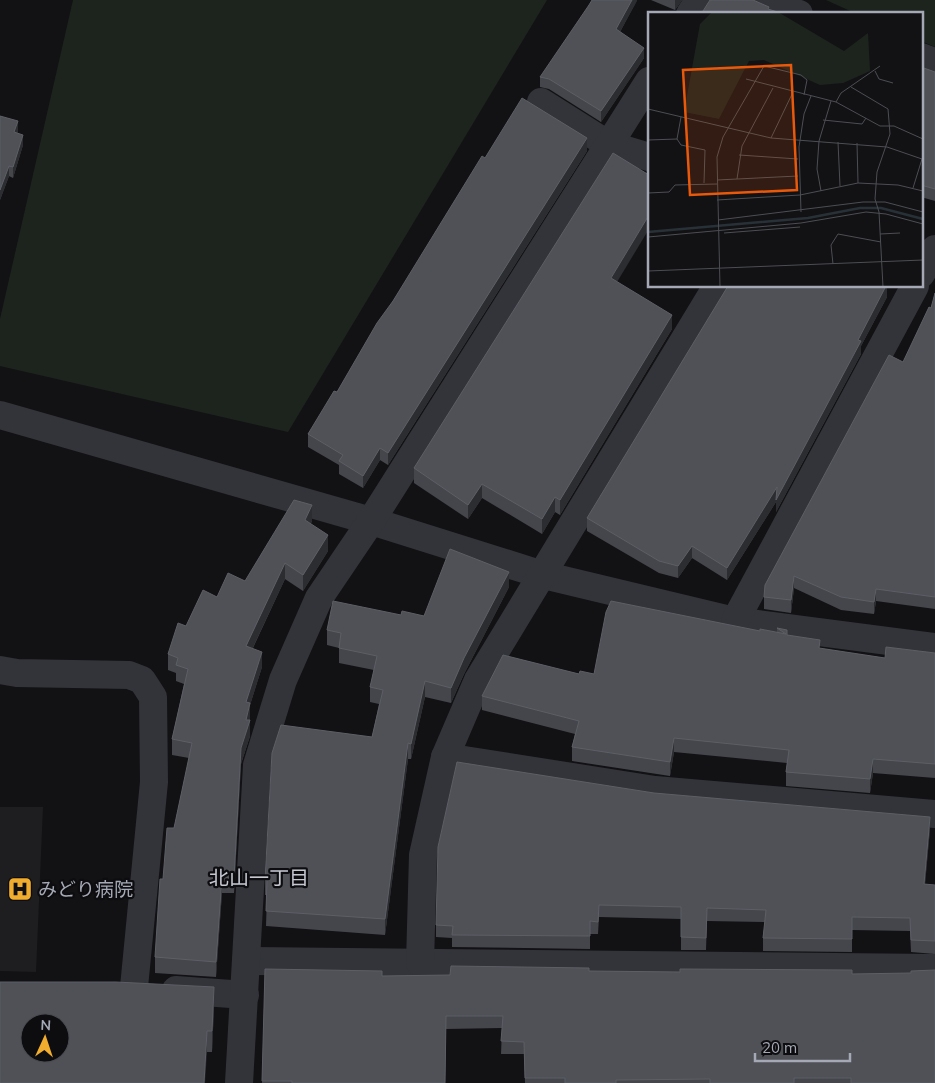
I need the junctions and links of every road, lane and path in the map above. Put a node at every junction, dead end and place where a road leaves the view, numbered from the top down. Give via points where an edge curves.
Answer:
1 (699, 0) edge
2 (761, 0) edge
3 (691, 12) edge
4 (794, 12) edge
5 (922, 57) edge
6 (935, 62) edge
7 (648, 83) edge
8 (541, 102) dead end
9 (609, 145) junction
10 (648, 157) edge
11 (922, 233) edge
12 (935, 237) edge
13 (935, 249) edge
14 (922, 272) edge
15 (716, 288) edge
16 (914, 288) edge
17 (0, 415) edge
18 (371, 520) junction
19 (543, 575) junction
20 (735, 621) junction
21 (935, 647) edge
22 (0, 670) edge
23 (444, 757) junction
24 (935, 814) edge
25 (246, 961) junction
26 (420, 963) junction
27 (935, 968) edge
28 (105, 987) edge
29 (134, 987) junction
30 (245, 995) junction
31 (240, 1083) edge

1 - 3 street
2 - 4 street
5 - 6 street
7 - 9 street
8 - 9 street
9 - 10 street
9 - 18 street
11 - 12 street
13 - 14 street
15 - 19 street
16 - 20 street
17 - 18 street
18 - 19 street
18 - 25 street via 319,598 284,680 257,764
19 - 20 street
19 - 23 street via 478,680
20 - 21 street
22 - 29 street via 129,675 142,680 153,697 154,782
23 - 24 street via 655,790
23 - 26 street via 423,855
25 - 26 street
25 - 30 street
26 - 27 street
28 - 29 street
29 - 30 street
30 - 31 street

